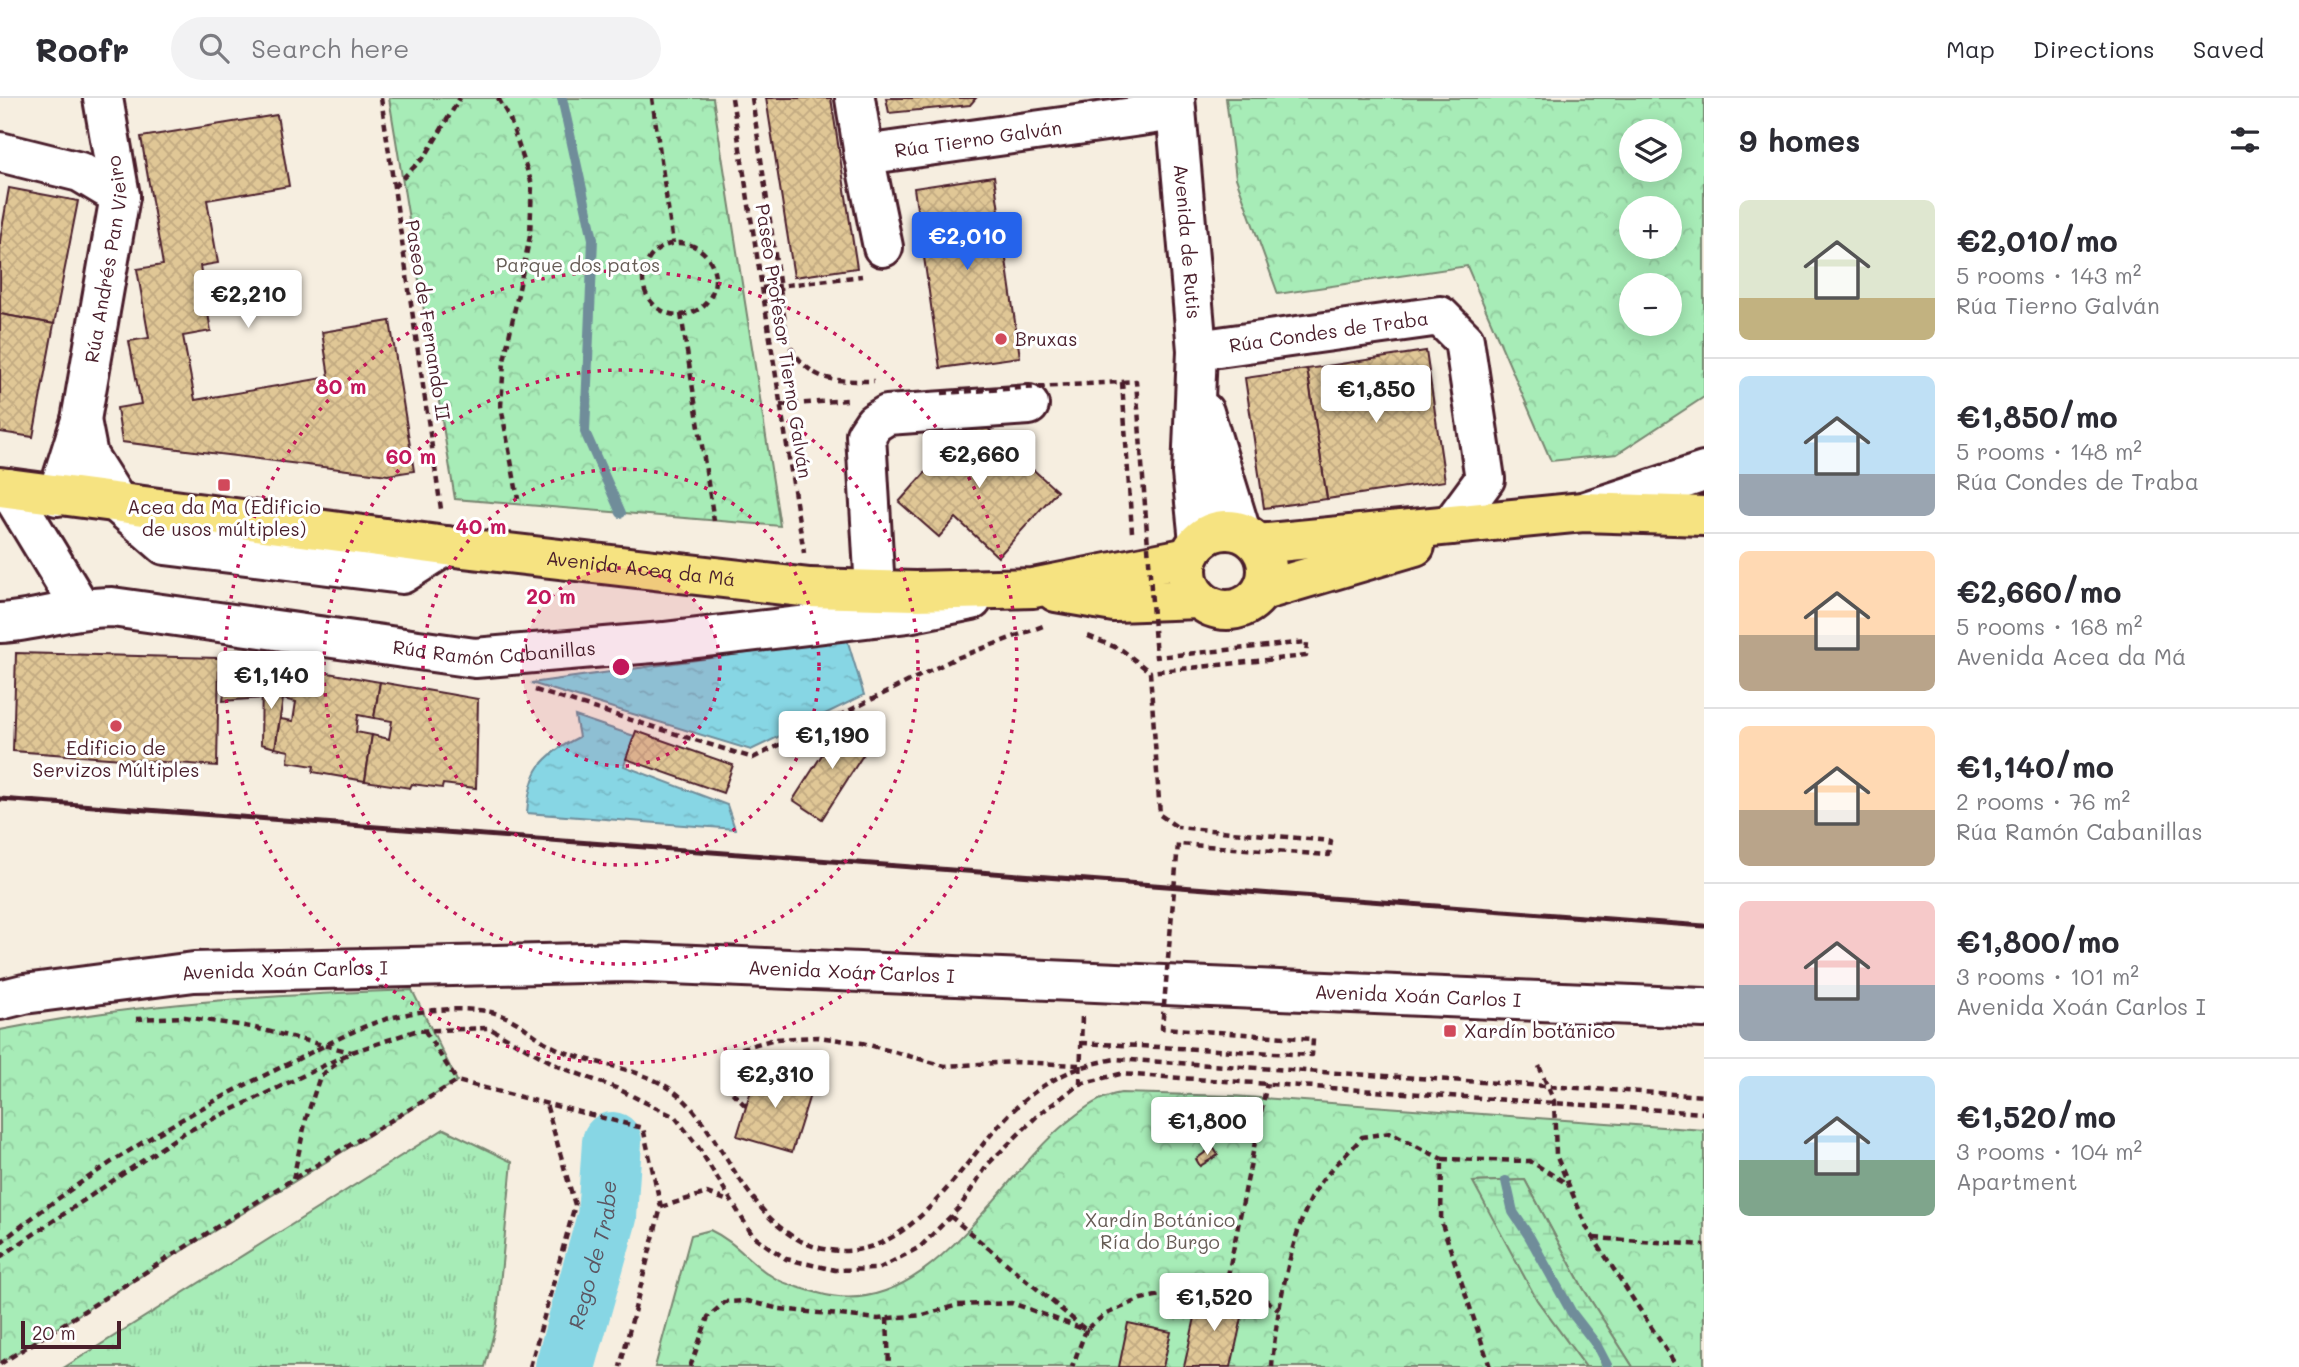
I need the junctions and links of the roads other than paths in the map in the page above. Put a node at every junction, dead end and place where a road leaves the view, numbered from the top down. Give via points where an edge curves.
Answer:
1 (103, 98) edge
2 (856, 98) edge
3 (1175, 105) edge
4 (0, 152) edge
5 (864, 155) junction
6 (120, 196) junction
7 (883, 247) road end
8 (1196, 367) junction
9 (1029, 405) dead end
10 (81, 419) junction
11 (1704, 472) edge
12 (4, 488) edge
13 (57, 496) junction
14 (119, 505) junction
15 (1583, 512) junction
16 (1704, 516) edge
17 (1501, 521) junction
18 (1451, 526) junction
19 (1250, 538) junction
20 (1194, 549) junction
21 (1033, 588) junction
22 (875, 590) junction
23 (1262, 591) junction
24 (1199, 599) junction
25 (80, 607) junction
26 (0, 623) edge
27 (0, 1000) edge
28 (1704, 1008) edge

1 - 6 street, Rúa Andrés Pan Vieiro
2 - 5 street
3 - 5 street, Rúa Tierno Galván
3 - 8 street, Avenida de Rutis
4 - 6 street via 79,172
5 - 7 street
6 - 10 street, Rúa Andrés Pan Vieiro
8 - 18 street, Rúa Condes de Traba via 1440,316 1464,340 1485,479
8 - 19 street
8 - 20 street
9 - 22 street via 942,396 874,423 866,435
10 - 13 street, Rúa Andrés Pan Vieiro
10 - 14 street, Rúa Andrés Pan Vieiro via 88,456
11 - 15 street
12 - 13 main road, Avenida Acea da Má
12 - 25 street
13 - 14 main road, Avenida Acea da Má
14 - 22 main road, Avenida Acea da Má via 810,588
15 - 16 main road
15 - 17 main road
17 - 18 main road
17 - 23 main road
18 - 19 main road
19 - 20 main road via 1219,531
19 - 23 main road via 1268,567
20 - 21 main road
20 - 24 main road via 1188,580
21 - 22 main road, Avenida Acea da Má
21 - 24 main road via 1114,602
21 - 25 street, Rúa Ramón Cabanillas via 908,613 664,642 475,658 112,607
23 - 24 main road via 1255,600 1233,610 1209,606
25 - 26 street, Rúa Ramón Cabanillas via 31,622
27 - 28 street, Avenida Xoán Carlos I via 194,972 625,961

